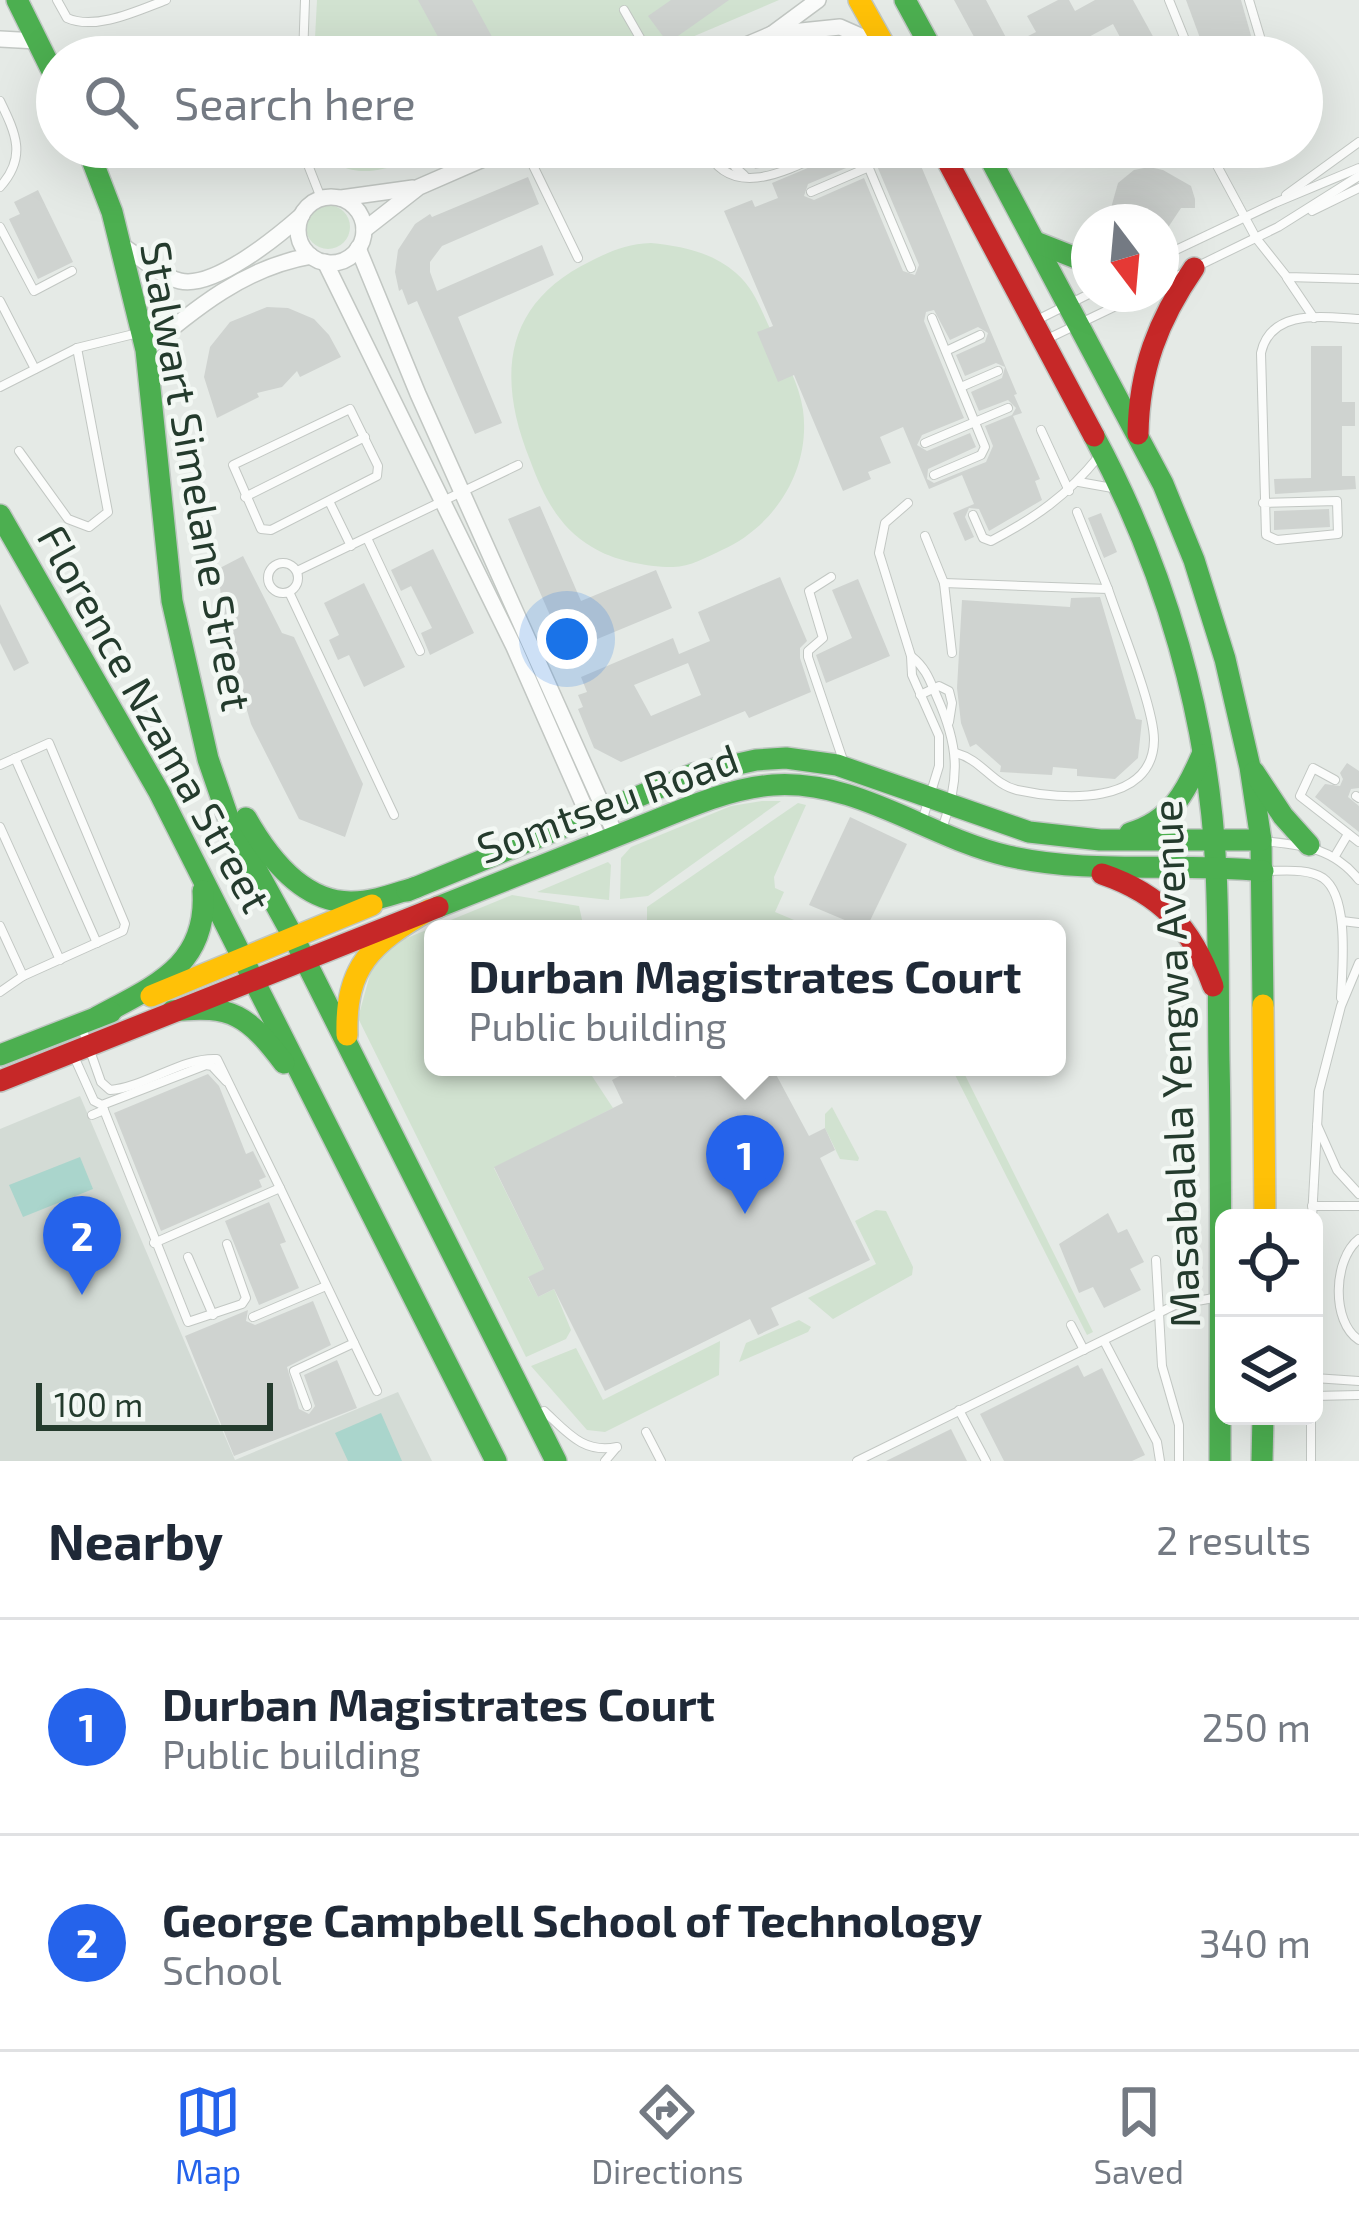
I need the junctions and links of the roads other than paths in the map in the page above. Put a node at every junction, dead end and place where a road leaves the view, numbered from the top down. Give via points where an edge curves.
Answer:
1 (57, 0) edge
2 (166, 0) edge
3 (305, 0) edge
4 (818, 0) edge
5 (859, 0) edge
6 (905, 0) edge
7 (1169, 0) edge
8 (1249, 0) edge
9 (17, 1) edge
10 (0, 8) edge
11 (624, 10) dead end
12 (772, 34) junction
13 (304, 36) edge
14 (639, 36) edge
15 (767, 36) edge
16 (857, 36) edge
17 (879, 36) edge
18 (925, 36) edge
19 (1184, 36) edge
20 (1260, 36) edge
21 (0, 38) edge
22 (36, 39) edge
23 (36, 41) edge
24 (0, 101) edge
25 (1359, 142) edge
26 (94, 168) edge
27 (313, 168) edge
28 (463, 168) edge
29 (534, 168) edge
30 (719, 168) edge
31 (736, 168) edge
32 (787, 168) edge
33 (867, 168) edge
34 (869, 168) edge
35 (951, 168) edge
36 (997, 168) edge
37 (1219, 168) edge
38 (1323, 168) edge
39 (1323, 168) edge
40 (1359, 172) edge
41 (749, 180) junction
42 (0, 187) edge
43 (419, 187) junction
44 (1359, 188) edge
45 (811, 192) dead end
46 (330, 198) junction
47 (1275, 202) junction
48 (302, 214) junction
49 (1246, 217) junction
50 (0, 227) edge
51 (1278, 227) junction
52 (364, 230) junction
53 (1256, 238) junction
54 (1038, 243) junction
55 (121, 244) junction
56 (358, 248) junction
57 (1179, 249) edge
58 (1071, 256) edge
59 (578, 258) dead end
60 (318, 259) junction
61 (911, 268) dead end
62 (1194, 268) junction
63 (72, 271) dead end
64 (1179, 275) edge
65 (1287, 277) junction
66 (1359, 279) edge
67 (1071, 295) edge
68 (0, 301) edge
69 (1071, 312) edge
70 (1071, 312) edge
71 (1081, 312) edge
72 (932, 318) dead end
73 (1314, 318) junction
74 (1359, 320) edge
75 (1039, 331) junction
76 (980, 335) dead end
77 (144, 342) junction
78 (76, 348) junction
79 (946, 351) junction
80 (35, 369) junction
81 (998, 370) dead end
82 (0, 387) edge
83 (961, 388) junction
84 (1008, 408) dead end
85 (975, 422) junction
86 (1041, 430) dead end
87 (365, 437) junction
88 (1138, 437) junction
89 (925, 443) dead end
90 (19, 451) dead end
91 (1102, 452) junction
92 (518, 465) dead end
93 (934, 475) dead end
94 (1078, 482) junction
95 (1122, 490) junction
96 (463, 491) junction
97 (1069, 491) junction
98 (245, 497) junction
99 (329, 501) junction
100 (445, 501) junction
101 (1263, 502) junction
102 (908, 503) dead end
103 (1077, 512) dead end
104 (0, 514) edge
105 (973, 515) dead end
106 (925, 536) dead end
107 (367, 538) junction
108 (351, 546) junction
109 (297, 571) junction
110 (831, 577) dead end
111 (944, 583) junction
112 (1108, 589) junction
113 (289, 592) junction
114 (419, 651) dead end
115 (952, 653) dead end
116 (911, 656) junction
117 (933, 688) junction
118 (920, 695) junction
119 (956, 753) junction
120 (1202, 755) junction
121 (15, 758) junction
122 (208, 759) junction
123 (0, 765) edge
124 (1250, 766) junction
125 (845, 768) junction
126 (1335, 780) dead end
127 (940, 802) junction
128 (597, 813) junction
129 (394, 815) dead end
130 (0, 827) edge
131 (931, 829) junction
132 (1348, 834) junction
133 (1070, 838) junction
134 (608, 839) junction
135 (1214, 840) junction
136 (1261, 840) junction
137 (1359, 842) edge
138 (1309, 845) junction
139 (1335, 856) junction
140 (1067, 866) junction
141 (1216, 866) junction
142 (198, 869) junction
143 (1263, 871) junction
144 (1359, 880) edge
145 (418, 887) junction
146 (430, 910) junction
147 (1342, 921) junction
148 (1359, 923) edge
149 (0, 926) edge
150 (97, 943) junction
151 (299, 949) junction
152 (60, 960) junction
153 (1342, 960) junction
154 (1359, 966) edge
155 (248, 969) junction
156 (23, 976) junction
157 (0, 992) edge
158 (1218, 1004) junction
159 (1341, 1006) junction
160 (172, 1011) junction
161 (80, 1034) junction
162 (348, 1046) junction
163 (0, 1055) edge
164 (0, 1080) edge
165 (157, 1081) junction
166 (104, 1108) junction
167 (92, 1115) dead end
168 (1314, 1118) junction
169 (341, 1152) junction
170 (280, 1188) junction
171 (1359, 1194) edge
172 (1312, 1206) joint
173 (1359, 1206) edge
174 (1220, 1209) edge
175 (1265, 1209) edge
176 (1359, 1239) edge
177 (154, 1243) junction
178 (227, 1244) dead end
179 (188, 1257) dead end
180 (1156, 1260) dead end
181 (326, 1286) junction
182 (1215, 1297) edge
183 (1159, 1312) junction
184 (213, 1315) junction
185 (253, 1317) dead end
186 (1221, 1317) edge
187 (1071, 1325) dead end
188 (1359, 1340) edge
189 (1104, 1341) junction
190 (354, 1343) junction
191 (1084, 1350) junction
192 (1323, 1379) edge
193 (1359, 1381) edge
194 (520, 1390) junction
195 (377, 1391) dead end
196 (1359, 1395) edge
197 (1323, 1396) edge
198 (307, 1406) dead end
199 (959, 1410) junction
200 (1263, 1425) edge
201 (1311, 1425) edge
202 (646, 1432) dead end
203 (496, 1461) edge
204 (556, 1461) edge
205 (605, 1461) edge
206 (661, 1461) edge
207 (857, 1461) edge
208 (986, 1461) edge
209 (1160, 1461) edge
210 (1179, 1461) edge
211 (1220, 1461) edge
212 (1262, 1461) edge
213 (1310, 1461) edge

1 - 2 lane via 81,23
3 - 13 lane
4 - 12 street
5 - 17 main road
6 - 18 main road
7 - 19 lane
8 - 20 lane
9 - 10 lane
9 - 22 main road
11 - 14 lane
12 - 15 street
12 - 16 street via 840,27
21 - 23 street
24 - 42 lane via 19,153
25 - 39 lane
26 - 55 main road, Stalwart Simelane Street
27 - 46 lane
28 - 43 street
29 - 59 lane
30 - 41 lane
31 - 41 lane
32 - 41 lane
33 - 45 lane
34 - 61 lane
35 - 75 main road, Masabalala Yengwa Avenue
36 - 54 main road, Masabalala Yengwa Avenue
37 - 49 lane
38 - 47 lane
40 - 47 lane
40 - 51 lane
43 - 46 street
43 - 52 street
44 - 51 lane
46 - 48 street
46 - 52 street via 359,213
47 - 49 lane
48 - 55 street via 246,258 194,282 169,277
48 - 60 street via 299,239
49 - 53 lane
49 - 57 lane
50 - 63 lane via 34,291
51 - 53 lane
52 - 56 street
53 - 62 lane
53 - 65 lane
54 - 58 main road
54 - 67 main road, Masabalala Yengwa Avenue
55 - 77 main road, Stalwart Simelane Street
56 - 60 street via 344,260
56 - 96 street
60 - 77 street via 254,272
60 - 100 street
62 - 64 lane
62 - 88 main road via 1147,351
65 - 66 lane
65 - 73 lane
68 - 80 lane
69 - 75 lane
70 - 75 lane
71 - 88 main road, Masabalala Yengwa Avenue
72 - 79 lane
73 - 74 lane
73 - 101 lane via 1273,328 1262,344
75 - 91 main road, Masabalala Yengwa Avenue
76 - 79 lane
77 - 78 lane
77 - 122 main road, Stalwart Simelane Street via 172,601
78 - 80 lane
78 - 90 lane via 108,512 88,527 68,519
79 - 83 lane
80 - 82 lane
81 - 83 lane
83 - 85 lane
84 - 85 lane
85 - 89 lane
85 - 93 lane via 981,455
86 - 97 lane
87 - 98 lane
87 - 98 lane via 350,409 289,437 233,465
87 - 99 lane via 377,476
88 - 124 main road, Masabalala Yengwa Avenue via 1193,560
91 - 94 lane
91 - 95 main road, Masabalala Yengwa Avenue
92 - 96 lane
94 - 95 lane
94 - 97 lane
95 - 120 main road, Masabalala Yengwa Avenue via 1162,588
96 - 100 lane
96 - 128 street
97 - 105 lane via 991,541
98 - 99 lane via 264,531
99 - 108 lane
100 - 107 lane
100 - 128 street
101 - 101 lane via 1337,501 1339,531 1270,538
102 - 116 lane via 890,515 879,554
103 - 112 lane
104 - 142 main road, Florence Nzama Street
106 - 111 lane
107 - 108 lane
107 - 114 lane
108 - 109 lane
109 - 113 lane
109 - 113 lane via 283,562 268,572 272,589
110 - 125 lane via 808,591 823,638 808,657
111 - 112 lane
111 - 115 lane
112 - 119 lane via 1154,733 1149,765 1131,785 1090,796 1020,791
113 - 129 lane
116 - 117 lane
116 - 118 lane
117 - 118 lane
117 - 119 lane via 949,691
118 - 127 lane via 939,736
119 - 127 lane
120 - 133 main road via 1160,821 1126,834
120 - 135 main road, Masabalala Yengwa Avenue
121 - 123 lane
121 - 150 lane
121 - 150 lane via 46,742 52,747 125,925
122 - 145 main road via 268,851 303,886 343,902
122 - 151 main road, Stalwart Simelane Street via 229,820
124 - 136 main road, Masabalala Yengwa Avenue
124 - 138 main road
125 - 127 main road, Somtseu Road
125 - 128 main road, Somtseu Road via 756,760 693,774
126 - 132 lane via 1313,768 1300,796
127 - 131 lane
127 - 131 lane
127 - 133 main road, Somtseu Road
128 - 134 street
128 - 145 main road, Somtseu Road
130 - 152 lane
131 - 134 main road, Somtseu Road via 831,790 770,785 716,796
131 - 140 main road, Somtseu Road via 1003,855
132 - 137 lane
132 - 139 lane
133 - 135 main road, Somtseu Road
134 - 146 main road, Somtseu Road
135 - 136 main road, Somtseu Road
135 - 141 main road, Masabalala Yengwa Avenue
136 - 138 lane
136 - 143 main road, Masabalala Yengwa Avenue
138 - 139 lane
139 - 144 lane
140 - 141 main road, Somtseu Road
140 - 158 main road via 1129,883 1172,909 1198,946
141 - 143 main road, Somtseu Road
141 - 158 main road, Masabalala Yengwa Avenue
142 - 155 main road, Florence Nzama Street
142 - 161 main road via 205,916 194,952
143 - 147 lane via 1323,878
143 - 175 main road, Masabalala Yengwa Avenue
145 - 151 main road, Somtseu Road
146 - 151 main road, Somtseu Road
146 - 162 main road via 392,931 355,972 345,1003
147 - 148 lane
147 - 153 lane
149 - 156 lane
150 - 152 lane
151 - 155 main road, Somtseu Road
151 - 162 main road, Stalwart Simelane Street
152 - 156 lane
153 - 154 lane
153 - 159 lane
154 - 159 lane
155 - 160 main road, Somtseu Road
155 - 161 main road, Somtseu Road
155 - 169 main road
156 - 157 lane
158 - 174 main road, Masabalala Yengwa Avenue
159 - 168 lane
160 - 161 main road, Somtseu Road
160 - 169 main road via 223,1007 249,1022
161 - 163 main road, Somtseu Road
161 - 164 main road, Somtseu Road
161 - 165 lane via 106,1088
161 - 166 lane via 94,1102
162 - 194 main road, Stalwart Simelane Street
165 - 166 lane
165 - 170 lane via 212,1066
166 - 167 lane
166 - 177 lane
168 - 171 lane via 1337,1170
168 - 172 lane
169 - 203 main road
170 - 177 lane
170 - 181 lane
172 - 173 lane
176 - 188 lane via 1342,1261 1340,1308 1345,1329
177 - 184 lane via 185,1320
178 - 184 lane via 246,1298
179 - 184 lane
180 - 183 lane
181 - 185 lane
181 - 190 lane
182 - 183 lane
183 - 189 lane
183 - 210 lane
186 - 211 main road, Masabalala Yengwa Avenue
187 - 191 lane
189 - 191 lane
189 - 209 lane
190 - 195 lane
190 - 198 lane via 295,1371
191 - 199 lane
192 - 193 lane
194 - 204 main road, Stalwart Simelane Street
194 - 205 lane via 583,1446 616,1447
196 - 197 lane
199 - 207 lane
199 - 208 lane
200 - 212 main road
201 - 213 lane
202 - 206 lane

